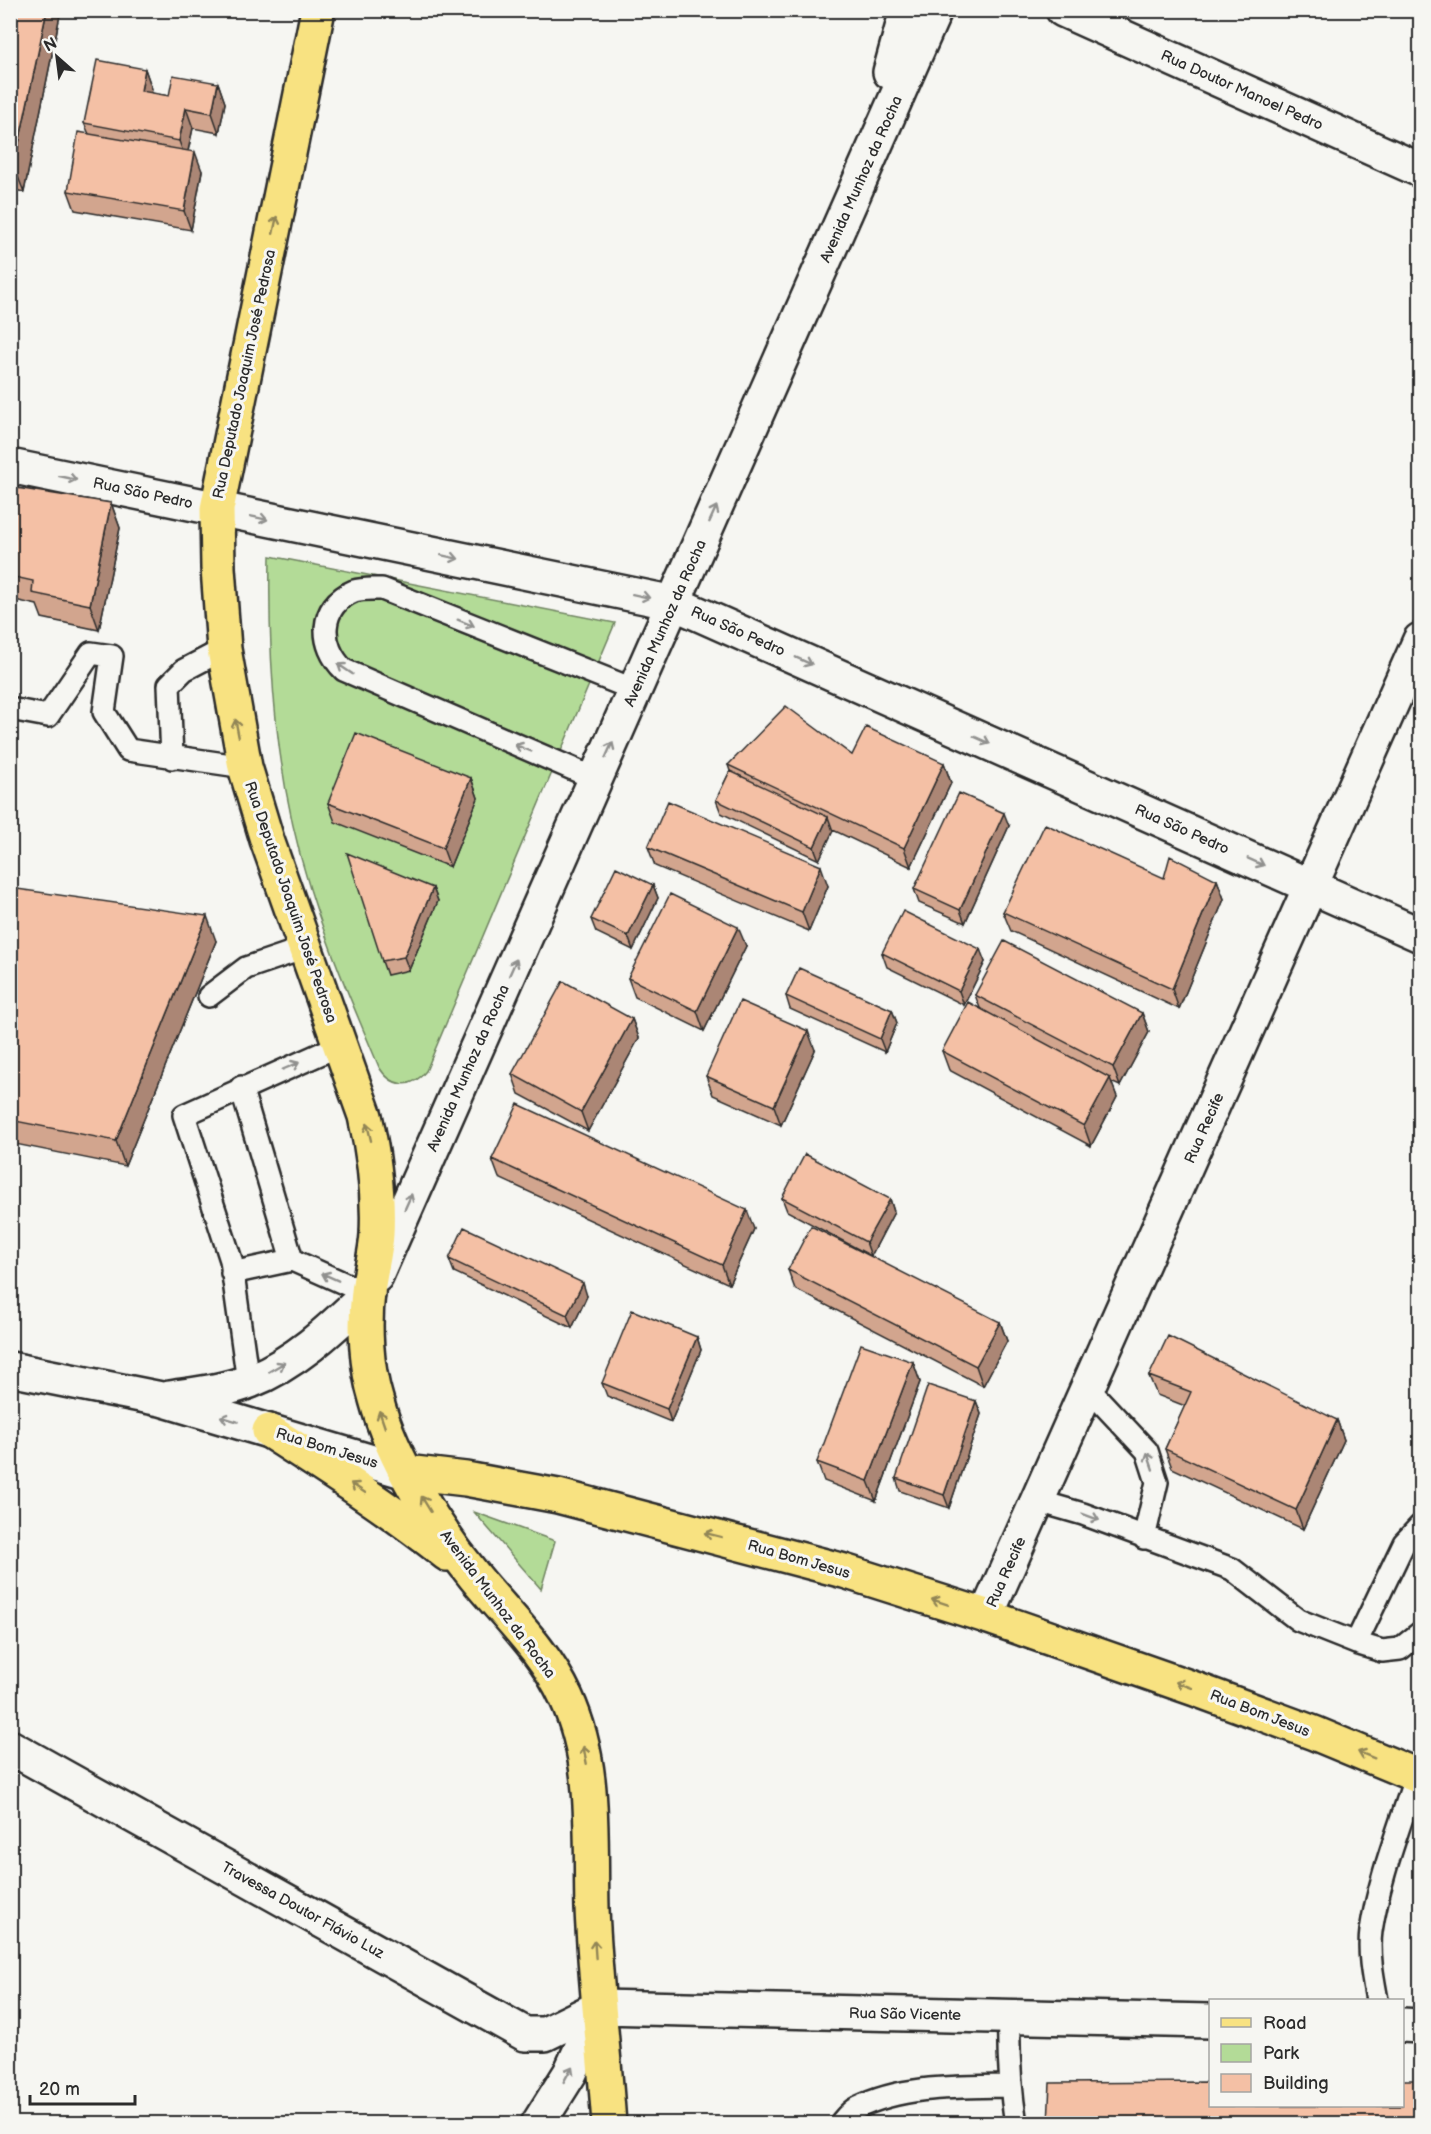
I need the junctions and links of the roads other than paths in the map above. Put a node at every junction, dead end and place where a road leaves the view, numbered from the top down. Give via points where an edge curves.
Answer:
1 (318, 10) edge
2 (907, 10) edge
3 (935, 10) edge
4 (1063, 10) edge
5 (1420, 170) edge
6 (857, 187) junction
7 (10, 466) edge
8 (217, 509) junction
9 (674, 603) junction
10 (1420, 640) edge
11 (224, 650) junction
12 (635, 690) junction
13 (10, 709) edge
14 (172, 758) junction
15 (245, 767) junction
16 (596, 779) junction
17 (1311, 886) junction
18 (1420, 934) edge
19 (305, 948) junction
20 (209, 996) dead end
21 (340, 1045) junction
22 (242, 1087) junction
23 (292, 1260) junction
24 (232, 1273) junction
25 (368, 1294) junction
26 (10, 1369) edge
27 (248, 1382) junction
28 (1088, 1388) junction
29 (161, 1399) junction
30 (269, 1431) junction
31 (406, 1472) junction
32 (1038, 1501) junction
33 (1420, 1526) edge
34 (1144, 1538) junction
35 (472, 1573) junction
36 (986, 1616) junction
37 (1420, 1633) edge
38 (1356, 1643) junction
39 (10, 1747) edge
40 (1418, 1776) edge
41 (1377, 1999) edge
42 (600, 2007) junction
43 (1009, 2016) junction
44 (1209, 2021) edge
45 (1404, 2025) edge
46 (1420, 2026) edge
47 (1010, 2086) junction
48 (538, 2124) edge
49 (609, 2124) edge
50 (840, 2124) edge
51 (1016, 2124) edge

8 -> 1 main road, Rua Deputado Joaquim José Pedrosa
2 - 6 street
3 - 6 street, Avenida Munhoz da Rocha
4 - 5 street, Rua Doutor Manoel Pedro
9 -> 6 street, Avenida Munhoz da Rocha
7 -> 8 street, Rua São Pedro
8 -> 9 street, Rua São Pedro
8 - 11 main road, Rua Deputado Joaquim José Pedrosa
9 - 12 street, Avenida Munhoz da Rocha
9 -> 17 street, Rua São Pedro
10 - 17 street, Rua Recife
11 - 14 lane via 184,670 170,685
15 -> 11 main road, Rua Deputado Joaquim José Pedrosa
16 -> 12 street, Avenida Munhoz da Rocha
16 -> 12 lane via 344,670 327,649 327,621 342,598 354,591 382,589
13 - 14 lane via 48,716 91,653 112,656 104,712 128,750
14 - 15 lane
15 - 19 main road, Rua Deputado Joaquim José Pedrosa
25 -> 16 street, Avenida Munhoz da Rocha
17 - 18 street, Rua São Pedro
17 - 28 street, Rua Recife
19 - 20 lane via 246,968
19 - 21 main road, Rua Deputado Joaquim José Pedrosa
22 -> 21 lane
25 -> 21 main road, Rua Deputado Joaquim José Pedrosa via 377,1236 374,1152
22 - 23 lane
22 - 24 lane via 184,1114
23 - 24 lane
25 -> 23 lane
24 - 27 lane
27 -> 25 street, Rua Bom Jesus via 306,1349
31 -> 25 main road, Avenida Munhoz da Rocha via 375,1398 369,1361
26 - 29 street, Rua Bom Jesus
27 - 29 street, Rua Bom Jesus
28 - 32 street, Rua Recife
34 -> 28 lane via 1157,1482 1147,1451
30 -> 29 street, Rua Bom Jesus
30 - 31 street, Rua Bom Jesus
35 -> 30 main road via 396,1514
35 -> 31 main road, Avenida Munhoz da Rocha
36 -> 31 main road, Rua Bom Jesus via 821,1565 558,1496
32 -> 34 lane
32 - 36 street, Rua Recife
33 - 38 lane via 1404,1543
34 - 38 lane via 1232,1569 1298,1620
42 -> 35 main road, Avenida Munhoz da Rocha via 592,1909 592,1817 581,1735 566,1696 545,1661
40 -> 36 main road, Rua Bom Jesus via 1314,1733
37 - 38 lane via 1400,1649 1382,1651
39 - 42 street, Travessa Doutor Flávio Luz via 525,2034 545,2034
40 - 41 lane via 1381,1889 1371,1933
42 - 43 street, Rua São Vicente
48 -> 42 street, Avenida Munhoz da Rocha via 570,2073
42 - 49 main road
43 - 44 street, Rua São Vicente
43 - 47 lane
45 - 46 street
47 - 50 lane via 899,2094 855,2108
47 - 51 lane

